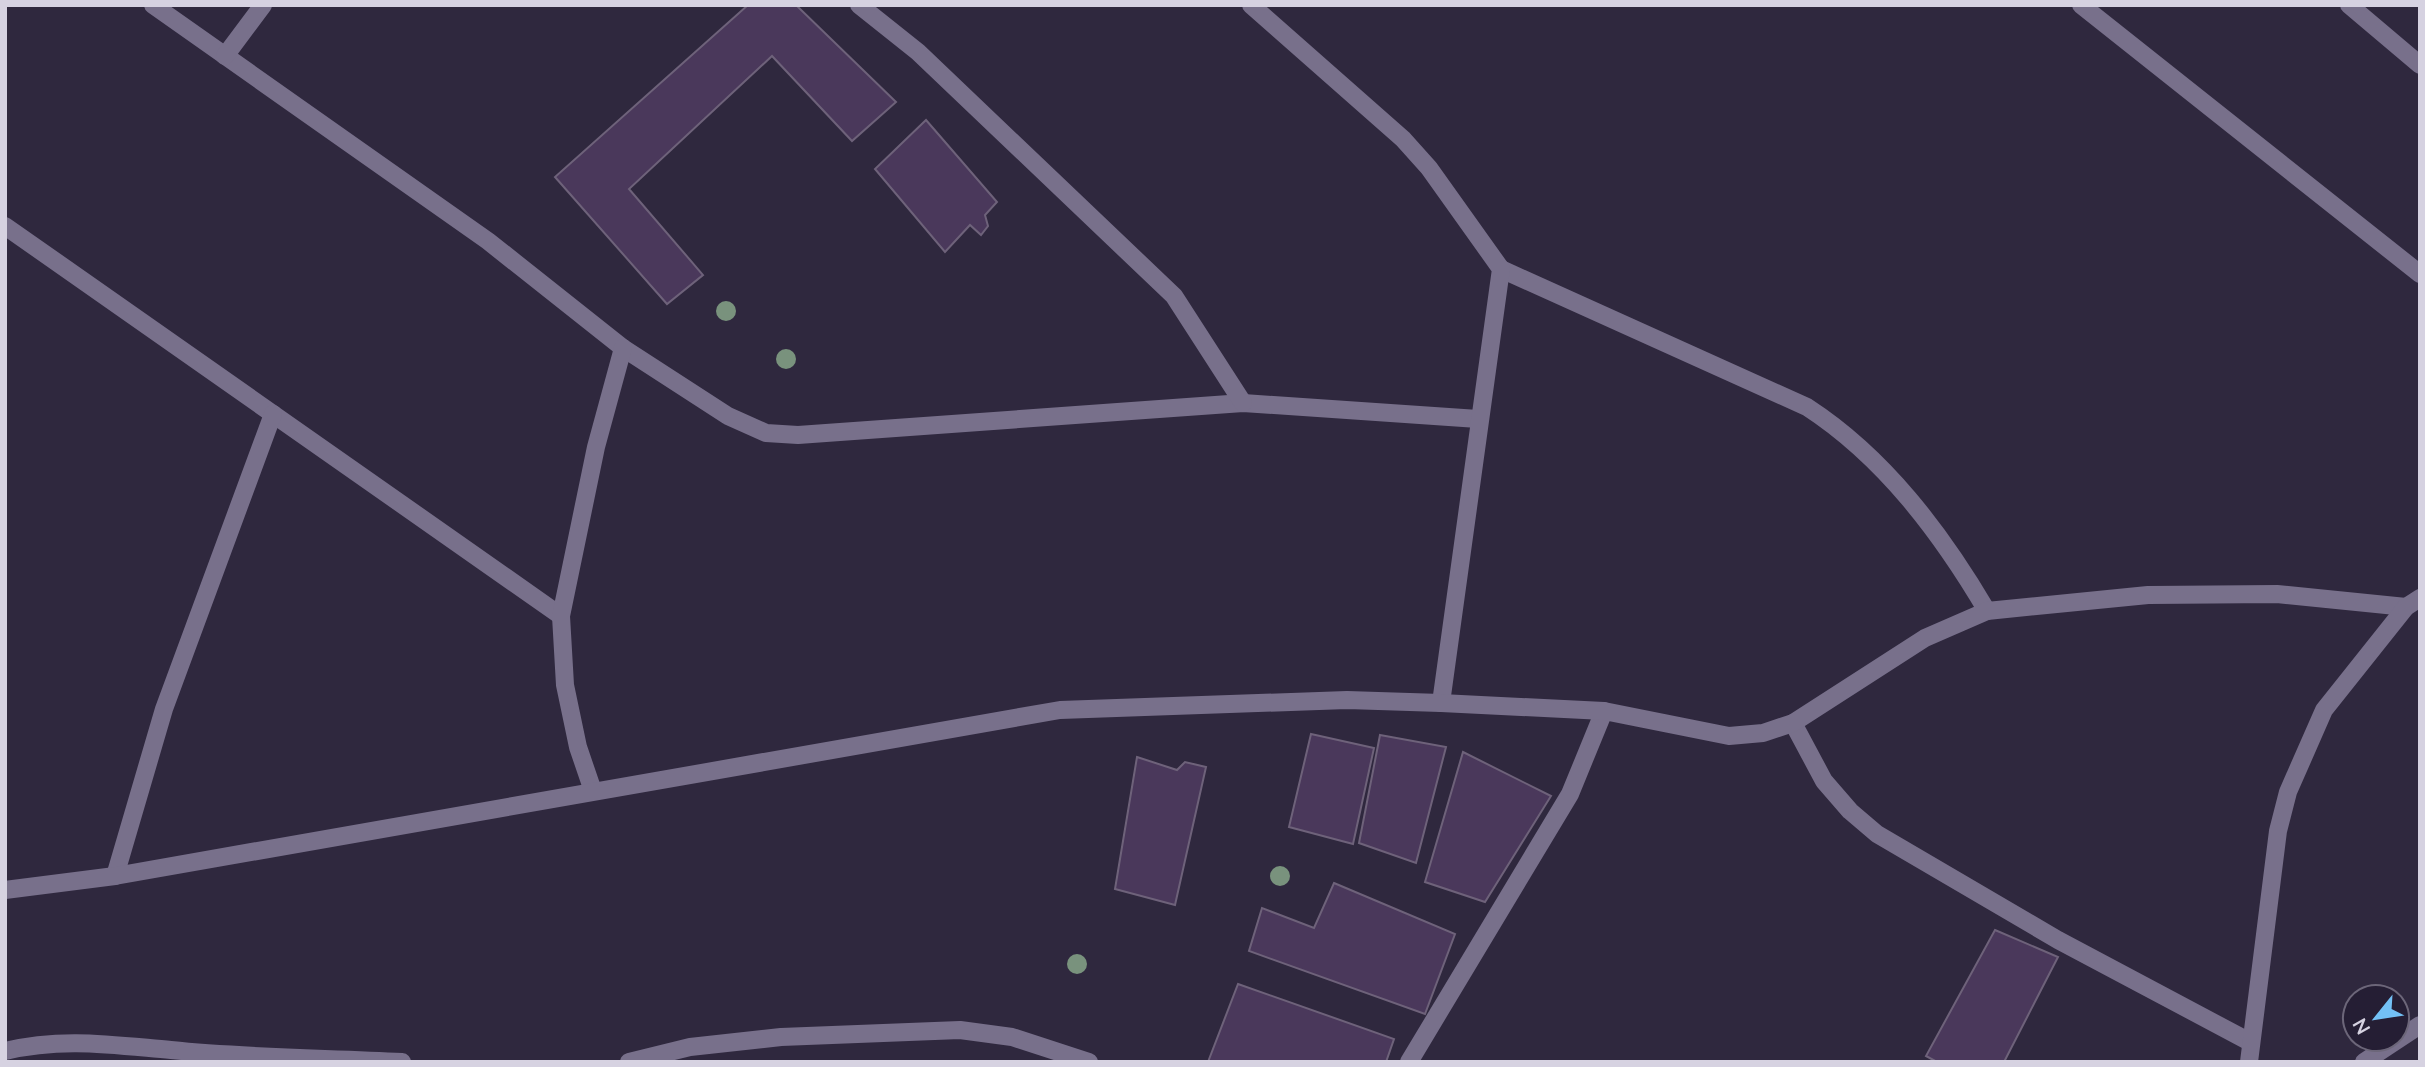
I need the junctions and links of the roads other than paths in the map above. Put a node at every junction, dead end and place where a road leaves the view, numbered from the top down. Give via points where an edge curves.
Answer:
1 (153, 5) edge
2 (263, 5) edge
3 (859, 5) edge
4 (1251, 5) edge
5 (2081, 5) edge
6 (2349, 5) edge
7 (225, 56) junction
8 (2420, 65) edge
9 (5, 226) edge
10 (1502, 269) junction
11 (2420, 274) edge
12 (623, 348) junction
13 (1243, 403) junction
14 (273, 414) junction
15 (1478, 419) junction
16 (2413, 603) edge
17 (1987, 611) junction
18 (561, 616) junction
19 (1441, 703) junction
20 (1604, 712) junction
21 (1793, 723) junction
22 (593, 791) junction
23 (115, 876) junction
24 (5, 890) edge
25 (2420, 1025) edge
26 (2250, 1042) junction
27 (5, 1051) edge
28 (402, 1062) edge
29 (629, 1062) edge
30 (1089, 1062) edge
31 (1409, 1062) edge
32 (2249, 1062) edge
33 (2364, 1062) edge

1 - 7 street
2 - 7 street
3 - 13 street via 918,52 1174,296
4 - 10 street via 1403,139
5 - 11 street
6 - 8 street
7 - 12 street via 488,241
9 - 14 street
10 - 15 street
10 - 17 street via 1831,422 1924,514
12 - 13 street via 728,416 765,433 798,435
12 - 18 street via 596,447
13 - 15 street
14 - 18 street
14 - 23 street via 164,709
15 - 19 street
16 - 17 street via 2277,594 2161,595
16 - 26 street via 2324,710 2287,792
17 - 21 street via 1925,638
18 - 22 street via 565,685
19 - 20 street
19 - 22 street via 1347,700 1060,710
20 - 21 street via 1729,736 1763,733
20 - 31 street via 1570,794
21 - 26 street via 1824,781 1877,834 2058,940
22 - 23 street
23 - 24 street
25 - 33 street
26 - 32 street
27 - 28 street via 39,1043 94,1041 170,1050
29 - 30 street via 690,1047 781,1037 960,1030 1012,1037

